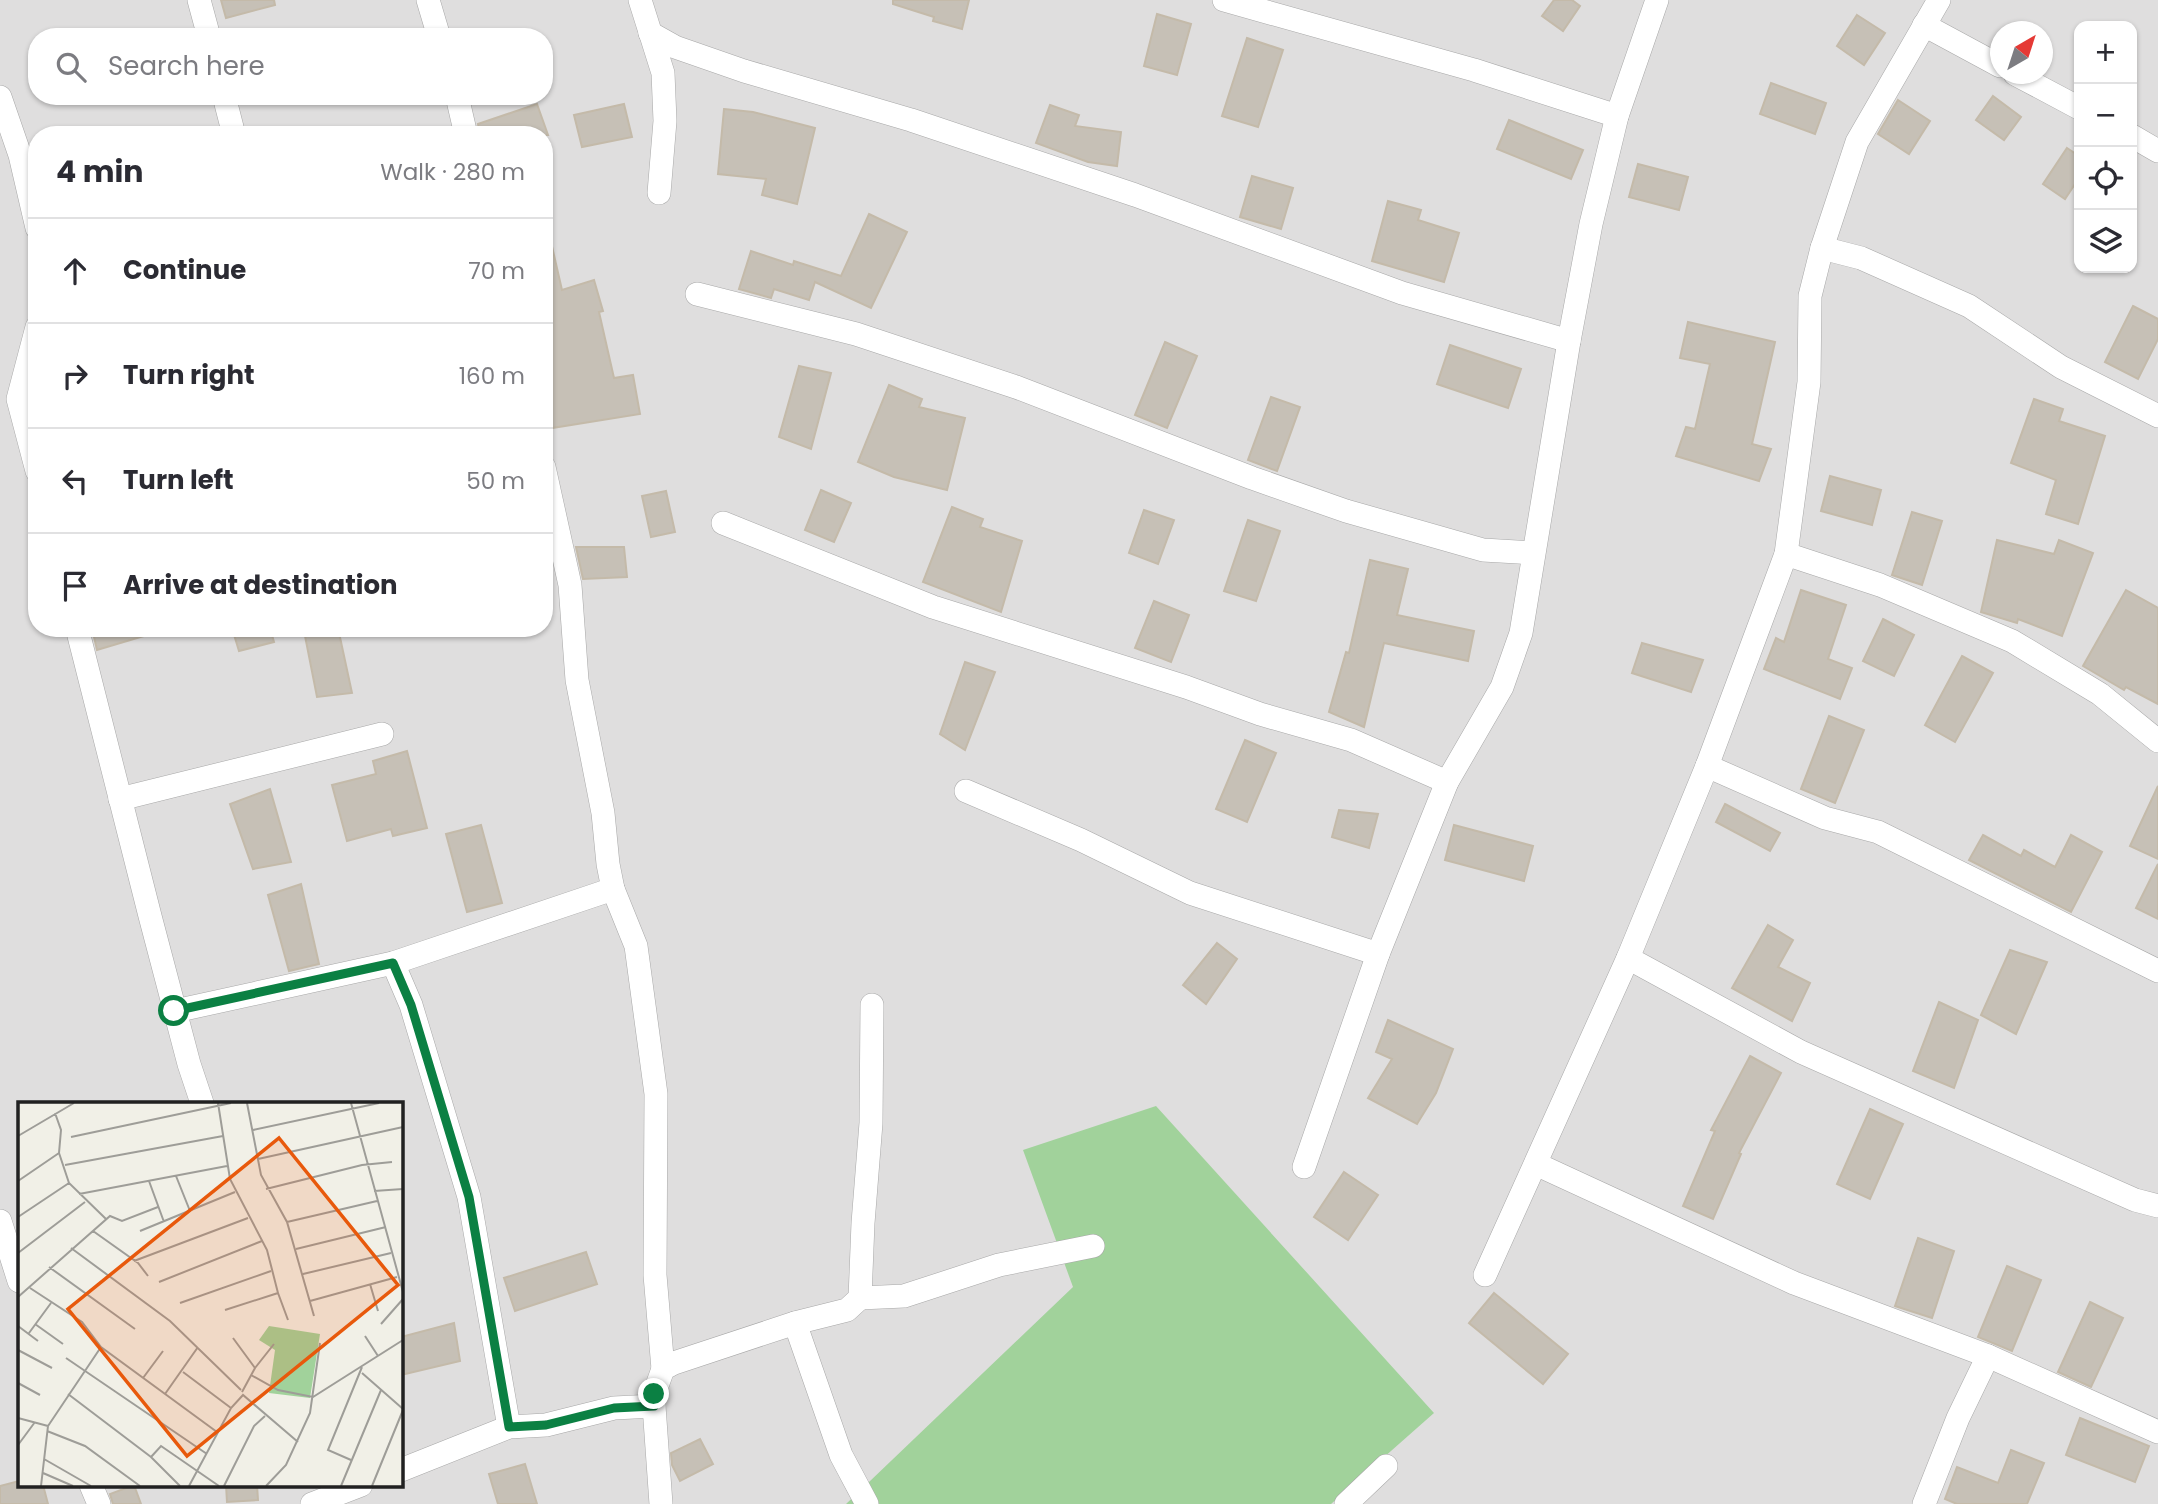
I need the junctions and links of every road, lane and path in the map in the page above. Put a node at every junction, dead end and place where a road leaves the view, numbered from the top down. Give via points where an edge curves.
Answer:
1 (199, 0) edge
2 (428, 0) edge
3 (640, 0) edge
4 (1657, 0) edge
5 (1939, 0) edge
6 (1239, 2) edge
7 (1924, 25) junction
8 (207, 28) edge
9 (436, 28) edge
10 (650, 33) junction
11 (1990, 61) edge
12 (2034, 84) edge
13 (0, 97) edge
14 (226, 105) edge
15 (459, 105) edge
16 (2074, 105) edge
17 (1617, 116) junction
18 (232, 126) edge
19 (464, 126) edge
20 (2137, 139) edge
21 (2158, 151) edge
22 (28, 189) edge
23 (659, 193) dead end
24 (1822, 248) junction
25 (697, 294) dead end
26 (1569, 341) junction
27 (28, 351) edge
28 (9, 401) edge
29 (2158, 416) edge
30 (28, 448) edge
31 (553, 508) edge
32 (723, 523) dead end
33 (1533, 553) junction
34 (1786, 554) junction
35 (79, 637) edge
36 (382, 734) dead end
37 (2158, 741) edge
38 (1707, 766) junction
39 (1447, 782) junction
40 (966, 791) dead end
41 (120, 799) junction
42 (613, 889) junction
43 (1378, 954) junction
44 (1628, 958) junction
45 (393, 963) junction
46 (2158, 971) edge
47 (872, 1005) dead end
48 (174, 1011) junction
49 (202, 1102) edge
50 (1536, 1164) junction
51 (1304, 1167) dead end
52 (2158, 1206) edge
53 (0, 1221) edge
54 (1093, 1246) dead end
55 (1485, 1275) dead end
56 (18, 1278) edge
57 (860, 1298) junction
58 (795, 1323) junction
59 (1988, 1356) junction
60 (663, 1369) junction
61 (654, 1406) junction
62 (509, 1427) junction
63 (2158, 1432) edge
64 (1386, 1466) dead end
65 (402, 1469) edge
66 (91, 1486) edge
67 (304, 1486) edge
68 (358, 1486) edge
69 (99, 1504) edge
70 (310, 1504) edge
71 (662, 1504) edge
72 (867, 1504) edge
73 (1346, 1504) edge
74 (1924, 1504) edge

1 - 8 street
2 - 9 street
3 - 10 street
4 - 17 street
5 - 7 street
6 - 17 street
7 - 11 street
7 - 24 street via 1857,142
10 - 23 street via 663,73 665,121
10 - 26 street via 675,47 744,71 1122,190 1402,293
12 - 16 street
13 - 22 street
14 - 18 street
15 - 19 street
17 - 26 street
20 - 21 street
24 - 29 street via 1861,258 1969,306 2061,367
24 - 34 street via 1810,296 1810,382
25 - 33 street via 856,334 1016,387 1346,511 1483,550
26 - 33 street
27 - 28 street
28 - 30 street
31 - 42 street via 570,585 577,680
32 - 39 street via 933,607 1351,740
33 - 39 street via 1521,633 1502,687
34 - 37 street via 1880,585 2012,641 2100,694
34 - 38 street
35 - 41 street
36 - 41 street
38 - 44 street
38 - 46 street via 1825,818 1878,832
39 - 43 street
40 - 43 street via 1081,840 1190,894
41 - 48 street
42 - 45 street
42 - 60 street via 636,946 656,1094 655,1275
43 - 51 street
44 - 50 street
44 - 52 street via 1801,1052 2135,1200
45 - 48 street
45 - 62 street via 411,1005 469,1197
47 - 57 street via 871,1123
48 - 49 street
50 - 55 street
50 - 59 street via 1794,1283
53 - 56 street
54 - 57 street via 999,1265 904,1296
57 - 58 street via 847,1310
58 - 60 street
58 - 72 street via 841,1455
59 - 63 street
59 - 74 street
60 - 61 street
61 - 62 street via 614,1408 546,1425
61 - 71 street
62 - 65 street
64 - 73 street
66 - 69 street
67 - 70 street
68 - 70 street

